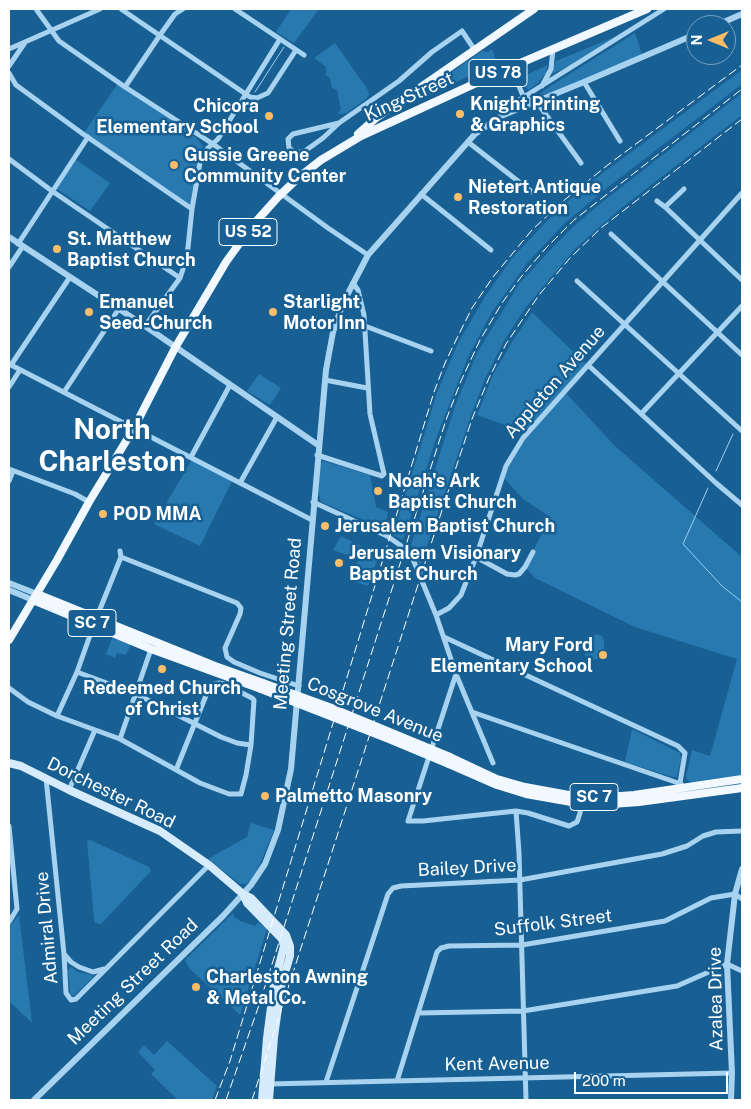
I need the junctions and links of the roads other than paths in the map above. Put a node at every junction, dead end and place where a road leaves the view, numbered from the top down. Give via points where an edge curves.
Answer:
1 (36, 9) edge
2 (100, 9) edge
3 (121, 9) edge
4 (183, 9) edge
5 (236, 9) edge
6 (534, 9) edge
7 (647, 9) edge
8 (664, 9) edge
9 (53, 31) junction
10 (160, 35) junction
11 (686, 38) edge
12 (280, 39) junction
13 (24, 44) junction
14 (9, 49) edge
15 (474, 49) junction
16 (554, 49) junction
17 (296, 50) junction
18 (304, 55) dead end
19 (9, 66) edge
20 (511, 67) junction
21 (9, 73) edge
22 (584, 82) junction
23 (542, 86) junction
24 (125, 87) junction
25 (246, 94) junction
26 (524, 98) junction
27 (536, 101) junction
28 (501, 116) junction
29 (339, 123) junction
30 (88, 138) junction
31 (350, 141) junction
32 (620, 141) dead end
33 (468, 142) junction
34 (213, 144) junction
35 (9, 159) edge
36 (581, 163) dead end
37 (684, 189) dead end
38 (52, 191) junction
39 (532, 192) dead end
40 (742, 193) edge
41 (282, 194) junction
42 (420, 194) junction
43 (737, 199) junction
44 (657, 201) dead end
45 (742, 203) edge
46 (665, 207) junction
47 (192, 209) junction
48 (611, 234) dead end
49 (9, 237) edge
50 (700, 241) junction
51 (20, 245) junction
52 (491, 250) dead end
53 (368, 255) junction
54 (9, 267) edge
55 (70, 276) junction
56 (180, 278) junction
57 (742, 280) edge
58 (577, 281) dead end
59 (662, 282) junction
60 (353, 283) junction
61 (742, 306) edge
62 (118, 310) junction
63 (624, 324) junction
64 (145, 326) junction
65 (365, 326) junction
66 (717, 332) junction
67 (175, 348) junction
68 (431, 351) dead end
69 (742, 356) edge
70 (10, 364) edge
71 (588, 365) junction
72 (20, 370) junction
73 (678, 373) junction
74 (325, 380) junction
75 (230, 385) junction
76 (9, 387) edge
77 (367, 388) junction
78 (64, 392) junction
79 (641, 414) junction
80 (277, 417) junction
81 (134, 428) junction
82 (742, 431) edge
83 (318, 445) junction
84 (317, 455) junction
85 (191, 457) junction
86 (11, 470) edge
87 (9, 481) edge
88 (240, 483) junction
89 (88, 502) junction
90 (313, 502) junction
91 (742, 505) edge
92 (312, 520) junction
93 (533, 552) dead end
94 (476, 557) junction
95 (9, 583) edge
96 (9, 590) edge
97 (35, 597) junction
98 (436, 615) junction
99 (95, 620) junction
100 (444, 637) junction
101 (9, 640) edge
102 (151, 648) junction
103 (76, 672) junction
104 (456, 674) junction
105 (262, 686) junction
106 (298, 686) junction
107 (9, 688) edge
108 (136, 694) junction
109 (472, 712) junction
110 (57, 716) junction
111 (195, 724) junction
112 (95, 730) junction
113 (120, 739) junction
114 (251, 745) junction
115 (450, 760) junction
116 (493, 763) dead end
117 (9, 764) edge
118 (176, 770) junction
119 (46, 777) junction
120 (742, 779) edge
121 (682, 786) junction
122 (738, 789) edge
123 (69, 790) junction
124 (742, 792) edge
125 (582, 803) junction
126 (516, 811) junction
127 (9, 826) edge
128 (742, 831) edge
129 (210, 865) junction
130 (742, 869) edge
131 (520, 880) junction
132 (243, 894) junction
133 (735, 894) junction
134 (742, 898) edge
135 (9, 922) edge
136 (522, 945) junction
137 (64, 954) junction
138 (727, 964) junction
139 (105, 969) junction
140 (742, 971) edge
141 (523, 1011) junction
142 (418, 1012) junction
143 (732, 1072) junction
144 (525, 1077) junction
145 (396, 1080) junction
146 (326, 1082) junction
147 (267, 1084) junction
148 (34, 1100) edge
149 (262, 1100) edge
150 (269, 1100) edge
151 (526, 1100) edge
152 (731, 1100) edge

1 - 9 street
2 - 9 street
3 - 10 street
4 - 10 street via 175,14
5 - 12 street
6 - 15 main road, US 52
7 - 16 main road, King Street / US 78
8 - 23 street, Meeting Street Road
9 - 13 street
9 - 24 street via 59,41
10 - 24 street
10 - 25 street
11 - 22 street, Meeting Street Road
12 - 17 street
12 - 25 street
13 - 14 street
13 - 19 street
15 - 29 street via 462,31
15 - 31 main road, US 52 via 376,118
16 - 20 main road, King Street / US 78
16 - 23 street via 551,69
17 - 18 street
17 - 25 street via 268,93 258,98
20 - 26 street
20 - 31 main road, King Street / US 78
21 - 30 street via 16,85
22 - 27 street, Meeting Street Road
22 - 32 street
23 - 26 street, Meeting Street Road
24 - 34 street
25 - 34 street
26 - 27 street
26 - 28 street, Meeting Street Road
27 - 28 street, Meeting Street Road
27 - 36 street
28 - 33 street, Meeting Street Road
29 - 29 street via 293,134 288,142 289,148 302,153
30 - 38 street
30 - 47 street
31 - 41 main road, US 52 via 306,172
33 - 39 street
33 - 42 street, Meeting Street Road
34 - 41 street
34 - 47 street via 200,163
35 - 38 street
37 - 46 street
38 - 51 street
38 - 56 street
40 - 43 street, Appleton Avenue
41 - 53 street
41 - 67 main road, US 52 via 234,250
42 - 52 street
42 - 53 street, Meeting Street Road
43 - 45 street
43 - 50 street, Appleton Avenue
44 - 46 street
46 - 50 street
47 - 56 street via 187,257
48 - 59 street
49 - 51 street
50 - 57 street
50 - 59 street, Appleton Avenue
51 - 54 street
51 - 55 street
53 - 60 street, Meeting Street Road
55 - 62 street
55 - 70 street
56 - 64 street
58 - 63 street
59 - 63 street, Appleton Avenue
59 - 66 street
60 - 65 street via 358,290
60 - 74 street, Meeting Street Road via 342,303 333,332
61 - 66 street
62 - 64 street
62 - 78 street
63 - 71 street, Appleton Avenue
63 - 73 street
64 - 67 street
65 - 68 street
65 - 77 street
66 - 69 street
66 - 73 street
67 - 75 street
67 - 81 main road, US 52
70 - 72 street
71 - 79 street
71 - 94 street, Appleton Avenue via 512,454
72 - 76 street
72 - 78 street
73 - 79 street
73 - 82 street
74 - 77 street
74 - 83 street, Meeting Street Road
75 - 80 street
75 - 85 street
77 - 84 street via 384,474
78 - 81 street
79 - 91 street
80 - 83 street
80 - 88 street
81 - 85 street
81 - 89 main road, US 52
83 - 84 street, Meeting Street Road
84 - 90 street, Meeting Street Road
85 - 88 street
86 - 87 street
86 - 89 street
88 - 92 street
89 - 97 main road, US 52
90 - 92 street, Meeting Street Road
90 - 98 street via 406,547
92 - 106 street, Meeting Street Road
93 - 94 street via 525,567 514,575
94 - 98 street, Appleton Avenue via 461,595 449,608
95 - 97 street, Cosgrove Avenue
96 - 97 street, Cosgrove Avenue
97 - 99 main road, Cosgrove Avenue / SC 7
97 - 101 main road, US 52
98 - 100 street
99 - 102 main road, Cosgrove Avenue / SC 7
99 - 103 street
99 - 105 main road, Cosgrove Avenue / SC 7
99 - 106 street via 120,554 237,603 241,608 240,614 226,648 227,658
100 - 104 street
100 - 121 street via 678,746 685,753
102 - 105 main road, Cosgrove Avenue / SC 7
102 - 108 street
103 - 108 street
103 - 110 street
104 - 109 street
104 - 126 street via 408,821
105 - 115 main road, Cosgrove Avenue / SC 7, bridge via 329,707
106 - 132 street, Meeting Street Road via 291,768 278,830 265,864
107 - 110 street via 28,702
108 - 111 street
108 - 113 street
109 - 116 street
109 - 121 street
110 - 112 street
111 - 114 street via 221,737
111 - 114 street via 211,685 224,684 254,700
111 - 118 street
112 - 113 street
112 - 123 street
113 - 118 street
114 - 118 street via 241,794 229,794
115 - 121 main road, Cosgrove Avenue / SC 7 via 525,787 574,796 608,797
115 - 125 main road, Cosgrove Avenue / SC 7 via 497,786
117 - 119 main road, Dorchester Road
119 - 123 main road, Dorchester Road
119 - 137 street, Admiral Drive
120 - 121 main road, Cosgrove Avenue / SC 7
122 - 124 main road
122 - 125 main road, Cosgrove Avenue / SC 7 via 639,802
123 - 129 main road, Dorchester Road via 160,830
125 - 126 street via 577,822 569,826
126 - 131 street
127 - 135 street via 17,909
128 - 131 street, Bailey Drive via 716,832 662,854
129 - 132 main road, Dorchester Road
129 - 139 street, Admiral Drive
130 - 133 street, Azalea Drive
131 - 136 street
131 - 146 street, Bailey Drive via 401,886 388,894
132 - 147 main road, Dorchester Road via 247,903 282,939 284,946 274,984 267,1038
132 - 148 street, Meeting Street Road
133 - 134 street
133 - 136 street, Suffolk Street via 711,898 665,921
133 - 138 street, Azalea Drive
136 - 141 street
136 - 142 street, Suffolk Street via 442,948 437,952
137 - 139 street via 79,967 93,972
137 - 139 street, Admiral Drive via 66,993 71,1000 76,999
138 - 140 street
138 - 141 street via 677,986
138 - 143 street, Azalea Drive
141 - 142 street
141 - 144 street
142 - 145 street, Suffolk Street
143 - 144 street, Kent Avenue
143 - 152 street, Azalea Drive
144 - 145 street, Kent Avenue
144 - 151 street
145 - 146 street, Kent Avenue
146 - 147 street, Kent Avenue
147 - 149 main road, Dorchester Road
147 - 150 main road, Dorchester Road

